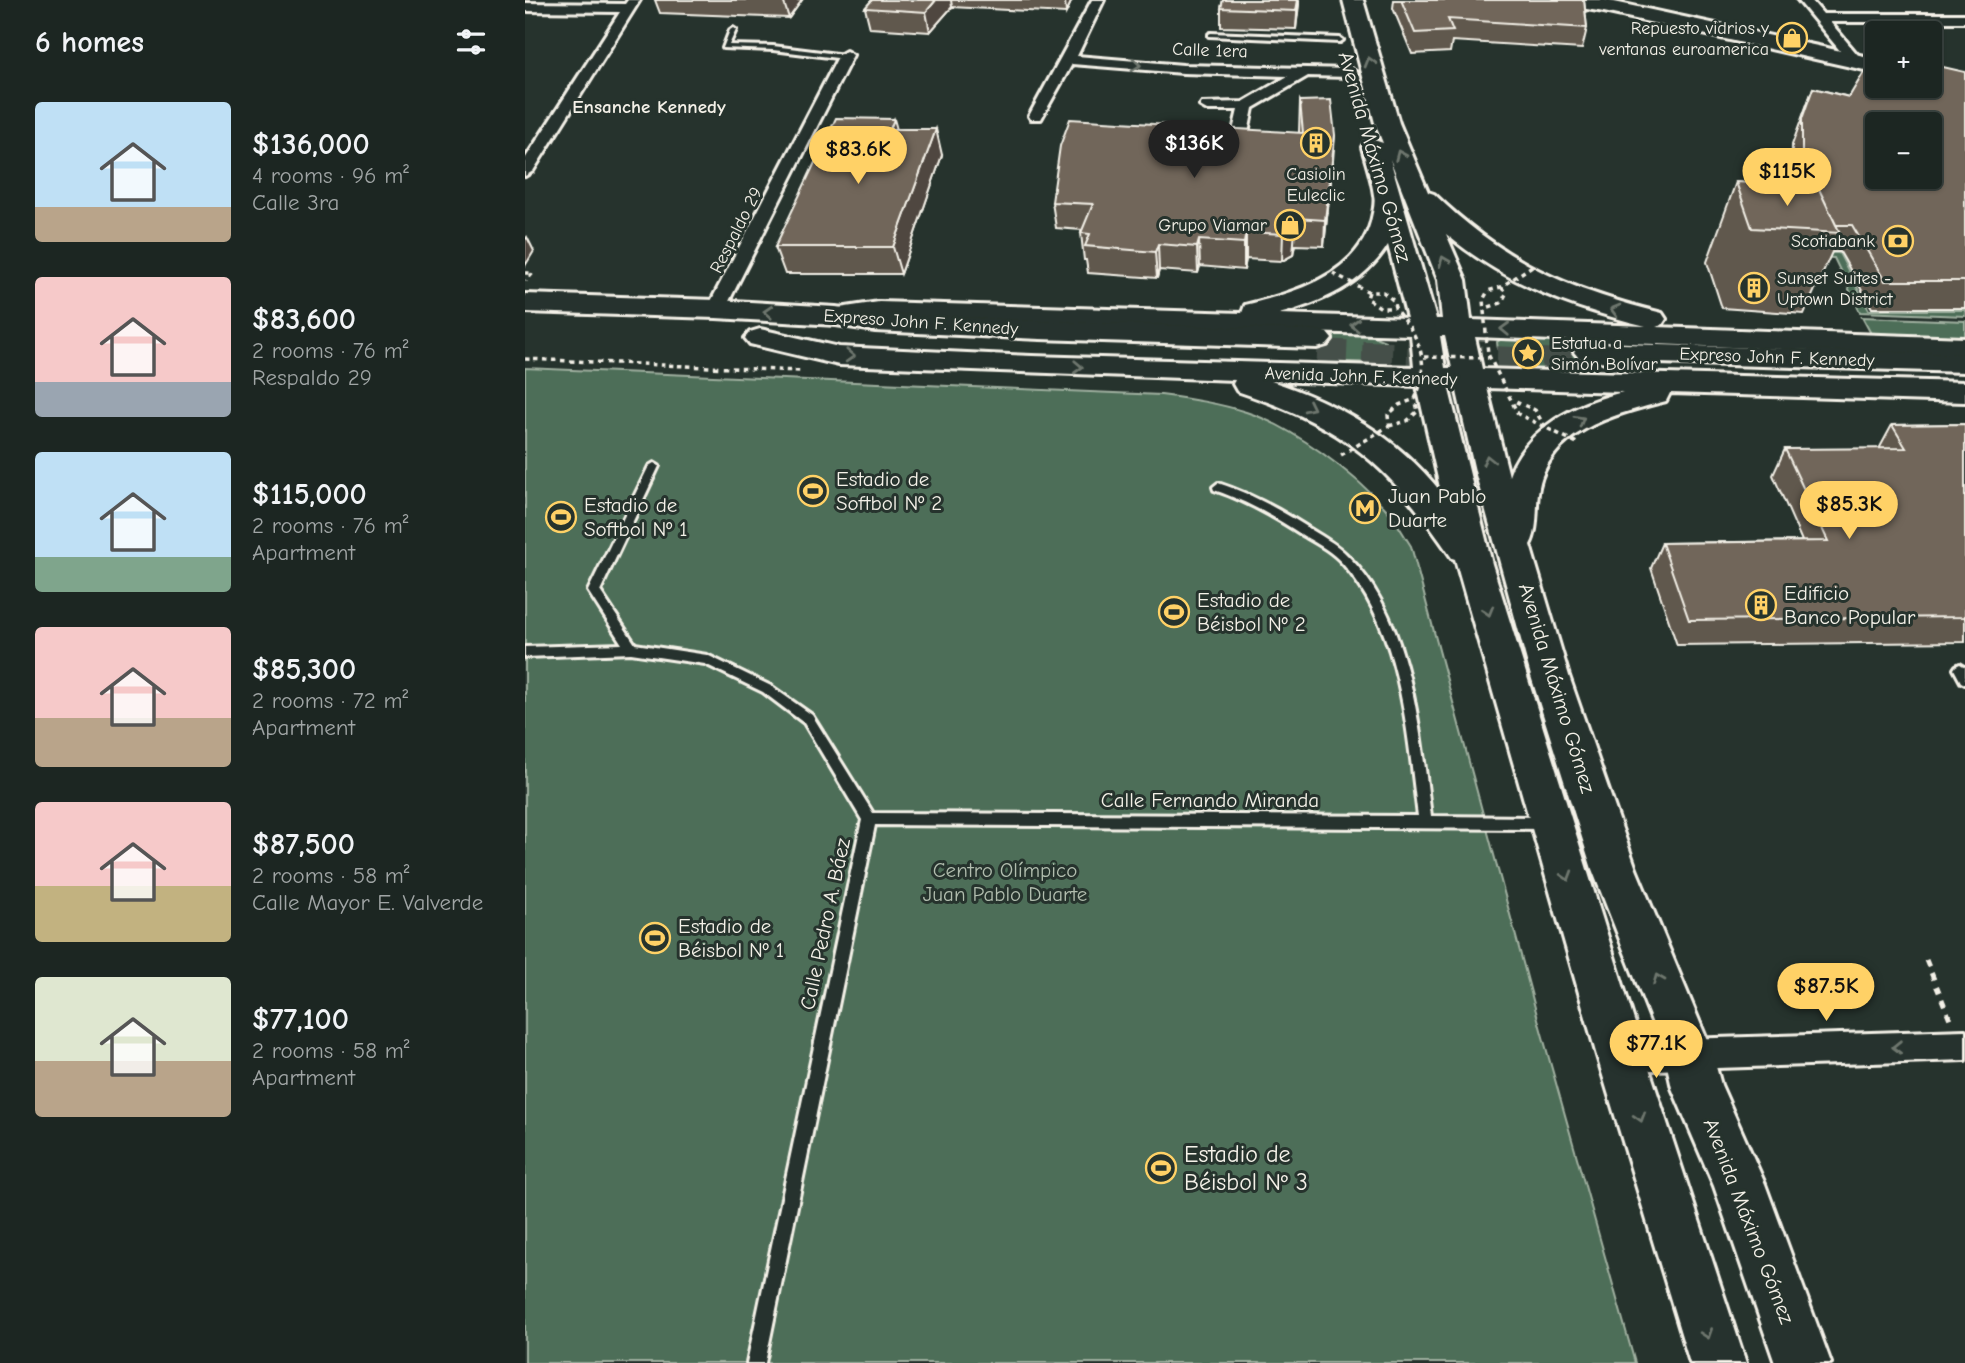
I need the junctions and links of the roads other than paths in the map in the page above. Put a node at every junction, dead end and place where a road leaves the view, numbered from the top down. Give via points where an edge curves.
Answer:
1 (1098, 0) edge
2 (1572, 0) edge
3 (1804, 0) edge
4 (631, 4) edge
5 (525, 7) edge
6 (1343, 7) edge
7 (1820, 18) junction
8 (1965, 18) edge
9 (733, 30) dead end
10 (1211, 35) dead end
11 (1340, 40) junction
12 (846, 56) joint
13 (1069, 59) junction
14 (1856, 61) junction
15 (1865, 63) edge
16 (1303, 72) junction
17 (1351, 73) junction
18 (1207, 106) dead end
19 (1246, 106) junction
20 (1036, 116) dead end
21 (1197, 135) edge
22 (525, 171) edge
23 (1401, 190) junction
24 (526, 291) edge
25 (716, 310) junction
26 (836, 316) junction
27 (1164, 320) junction
28 (1424, 327) junction
29 (1458, 328) junction
30 (525, 330) edge
31 (760, 338) junction
32 (1753, 339) junction
33 (1965, 347) edge
34 (1965, 362) edge
35 (1174, 369) junction
36 (1446, 374) junction
37 (1965, 377) edge
38 (1772, 386) junction
39 (1965, 393) edge
40 (654, 466) dead end
41 (1219, 487) dead end
42 (1517, 561) junction
43 (1475, 564) junction
44 (631, 648) junction
45 (525, 652) edge
46 (869, 819) junction
47 (1425, 822) junction
48 (1551, 823) junction
49 (1963, 1045) edge
50 (1688, 1052) junction
51 (1621, 1056) junction
52 (756, 1363) edge
53 (1718, 1363) edge
54 (1803, 1363) edge

1 - 13 street
2 - 14 main road
3 - 7 street
4 - 5 street
4 - 22 street
6 - 11 main road, Avenida Máximo Gómez
23 -> 6 main road, Avenida Máximo Gómez via 1387,123
7 - 8 street
7 - 14 street
9 - 12 lane via 725,47
10 - 11 lane
11 - 17 main road, Avenida Máximo Gómez
12 - 25 street, Respaldo 29
13 -> 16 street, Calle 1era via 1183,69
13 - 20 street
14 - 15 main road
16 - 17 street, Calle 1era
16 - 19 street
17 - 23 main road, Avenida Máximo Gómez
18 - 19 street
19 - 21 street via 1240,133
23 - 27 main road via 1372,249 1349,272 1302,298 1229,316
23 - 28 main road, Avenida Máximo Gómez
29 -> 23 main road, Avenida Máximo Gómez via 1452,280
32 -> 23 main road via 1604,307 1526,278
24 - 25 main road, Expreso John F. Kennedy
26 -> 25 main road, Expreso John F. Kennedy
26 - 27 main road via 879,311
26 - 31 main road, Expreso John F. Kennedy via 1317,347 859,334
28 -> 27 main road
28 - 29 main road
28 - 36 main road, Avenida Máximo Gómez
32 -> 29 main road
29 - 36 main road, Avenida Máximo Gómez
30 - 31 main road, Expreso John F. Kennedy
31 -> 35 main road, Avenida John F. Kennedy via 839,356
32 - 33 main road
34 - 37 main road, Expreso John F. Kennedy via 1590,359
35 - 36 main road, Avenida John F. Kennedy
35 -> 43 main road via 1243,382 1291,398 1375,444 1418,488
36 - 38 main road, Avenida John F. Kennedy
42 -> 36 main road, Avenida Máximo Gómez via 1491,471
36 - 43 main road, Avenida Máximo Gómez
38 - 39 main road, Avenida John F. Kennedy
42 -> 38 main road via 1517,507 1528,467 1557,433 1598,410 1636,397 1685,388
40 - 44 lane via 594,591
41 - 47 lane via 1266,506 1338,553 1355,570 1397,651
50 -> 42 main road, Avenida Máximo Gómez via 1614,869
43 -> 48 main road, Avenida Máximo Gómez
44 - 45 lane, Calle Pedro A. Báez
44 - 46 lane, Calle Pedro A. Báez via 707,660 767,689 808,719
46 - 47 lane, Calle Fernando Miranda
46 - 52 lane, Calle Pedro A. Báez
47 - 48 lane, Calle Fernando Miranda
48 -> 51 main road, Avenida Máximo Gómez
49 -> 50 street
50 - 51 street
50 - 54 main road, Avenida Máximo Gómez via 1697,1088 1739,1184
51 -> 53 main road, Avenida Máximo Gómez

